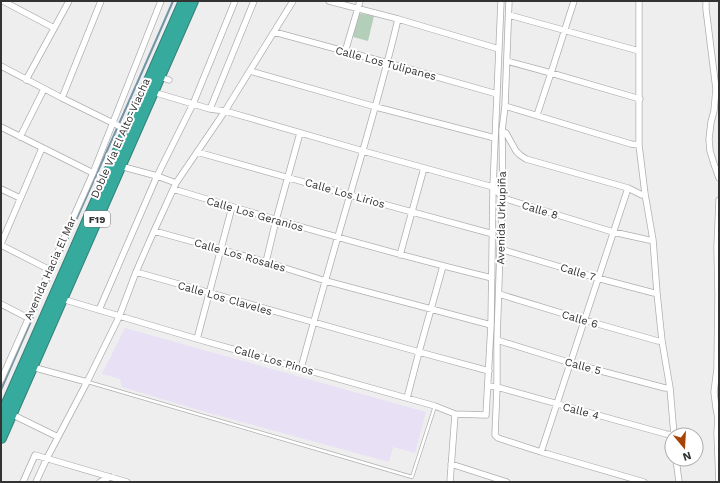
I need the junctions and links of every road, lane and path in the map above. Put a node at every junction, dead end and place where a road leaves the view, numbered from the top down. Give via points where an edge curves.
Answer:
1 (5, 1) edge
2 (69, 1) edge
3 (101, 1) edge
4 (161, 1) edge
5 (184, 1) edge
6 (193, 1) edge
7 (234, 1) edge
8 (254, 1) edge
9 (293, 1) edge
10 (330, 1) edge
11 (360, 1) edge
12 (500, 1) edge
13 (509, 1) edge
14 (574, 1) edge
15 (639, 1) edge
16 (706, 1) edge
17 (357, 8) junction
18 (509, 15) junction
19 (398, 19) junction
20 (54, 28) junction
21 (564, 31) junction
22 (274, 32) junction
23 (499, 49) junction
24 (639, 51) junction
25 (345, 52) junction
26 (507, 61) junction
27 (388, 63) junction
28 (1, 66) edge
29 (250, 71) junction
30 (551, 73) junction
31 (26, 80) junction
32 (44, 89) junction
33 (153, 92) junction
34 (497, 94) junction
35 (62, 98) junction
36 (640, 99) junction
37 (193, 104) junction
38 (505, 106) junction
39 (376, 107) junction
40 (210, 109) junction
41 (225, 111) junction
42 (537, 115) junction
43 (115, 125) junction
44 (1, 127) edge
45 (125, 130) junction
46 (502, 131) junction
47 (300, 133) junction
48 (20, 137) junction
49 (496, 138) junction
50 (639, 145) junction
51 (42, 148) junction
52 (363, 151) junction
53 (197, 152) junction
54 (120, 166) junction
55 (424, 168) junction
56 (93, 173) junction
57 (157, 176) junction
58 (287, 177) junction
59 (719, 178) edge
60 (176, 183) junction
61 (494, 187) junction
62 (628, 188) junction
63 (1, 189) edge
64 (173, 189) junction
65 (645, 194) junction
66 (350, 195) junction
67 (20, 198) junction
68 (503, 198) junction
69 (719, 200) edge
70 (232, 207) junction
71 (412, 212) junction
72 (276, 220) junction
73 (154, 231) junction
74 (612, 232) junction
75 (493, 234) junction
76 (338, 238) junction
77 (653, 240) junction
78 (1, 245) edge
79 (500, 249) junction
80 (221, 250) junction
81 (400, 255) junction
82 (266, 262) junction
83 (443, 266) junction
84 (50, 270) junction
85 (136, 272) junction
86 (492, 278) junction
87 (597, 278) junction
88 (326, 281) junction
89 (209, 293) junction
90 (657, 293) junction
91 (499, 294) junction
92 (719, 295) edge
93 (62, 299) junction
94 (1, 304) edge
95 (431, 309) junction
96 (99, 310) junction
97 (119, 317) junction
98 (28, 318) junction
99 (584, 320) junction
100 (314, 323) junction
101 (491, 325) junction
102 (197, 339) junction
103 (497, 340) junction
104 (662, 341) junction
105 (419, 352) junction
106 (571, 363) junction
107 (32, 367) junction
108 (301, 368) junction
109 (489, 371) junction
110 (1, 380) edge
111 (87, 382) junction
112 (488, 386) junction
113 (497, 387) junction
114 (670, 388) junction
115 (407, 398) junction
116 (556, 404) junction
117 (435, 406) junction
118 (12, 414) junction
119 (455, 414) junction
120 (1, 417) edge
121 (673, 427) edge
122 (664, 433) edge
123 (58, 437) junction
124 (1, 438) edge
125 (540, 452) junction
126 (47, 458) junction
127 (451, 464) junction
128 (677, 467) edge
129 (110, 477) junction
130 (23, 482) edge
131 (36, 482) edge
132 (100, 482) edge
133 (127, 482) edge
134 (450, 482) edge
135 (507, 482) edge
136 (644, 482) edge
137 (678, 482) edge
138 (719, 482) edge

1 - 20 street
2 - 20 street
3 - 35 street
4 - 43 street, Avenida Hacia El Mar
5 - 45 highway, Doble Vía El Alto-Viacha / F19
6 - 33 highway, Doble Vía El Alto-Viacha / F19 via 164,78
7 - 37 street
8 - 40 street
9 - 22 street
10 - 17 street
11 - 17 street
12 - 23 street
13 - 18 street, Avenida Urkupiña
14 - 21 street
15 - 24 street
16 - 59 street via 716,89 709,139 710,151
17 - 19 street
17 - 25 street
18 - 21 street
18 - 26 street, Avenida Urkupiña
19 - 23 street
19 - 27 street
20 - 31 street
21 - 24 street
21 - 30 street
22 - 25 street, Calle Los Tulipanes
22 - 29 street
23 - 34 street
24 - 36 street
25 - 27 street, Calle Los Tulipanes
26 - 30 street
26 - 38 street, Avenida Urkupiña
27 - 34 street, Calle Los Tulipanes
27 - 39 street
28 - 31 street
29 - 39 street
29 - 41 street
30 - 36 street
30 - 42 street
31 - 32 street
32 - 35 street
32 - 48 street
33 - 37 street
33 - 54 highway, Doble Vía El Alto-Viacha / F19
34 - 49 street
35 - 43 street
36 - 50 street
37 - 40 street
37 - 57 street
38 - 42 street
38 - 46 street, Avenida Urkupiña
39 - 49 street
39 - 52 street
40 - 41 street
41 - 47 street
41 - 53 street
42 - 50 street
43 - 45 street
43 - 56 street, Avenida Hacia El Mar
44 - 48 street
45 - 120 highway, Doble Vía El Alto-Viacha / F19
46 - 62 street via 520,155 526,158
46 - 68 street, Avenida Urkupiña
47 - 52 street
47 - 58 street
48 - 51 street
49 - 61 street
50 - 65 street
51 - 56 street
51 - 67 street
52 - 55 street
52 - 66 street
53 - 58 street, Calle Los Lirios
53 - 60 street
54 - 57 street
54 - 93 highway, Doble Vía El Alto-Viacha / F19
55 - 61 street
55 - 71 street
56 - 84 street, Avenida Hacia El Mar
57 - 60 street
57 - 96 street
58 - 66 street, Calle Los Lirios
58 - 72 street
60 - 64 street
61 - 68 street
61 - 75 street
62 - 65 street
62 - 74 street
63 - 67 street
64 - 70 street, Calle Los Geranios
64 - 73 street
65 - 77 street
66 - 71 street, Calle Los Lirios
66 - 76 street
67 - 78 street
68 - 74 street, Calle 8
68 - 79 street, Avenida Urkupiña
69 - 92 street
70 - 72 street, Calle Los Geranios
70 - 80 street
71 - 75 street, Calle Los Lirios
71 - 81 street
72 - 76 street, Calle Los Geranios
72 - 82 street
73 - 80 street, Calle Los Rosales
73 - 85 street
74 - 77 street, Calle 8
74 - 87 street
75 - 86 street
76 - 81 street, Calle Los Geranios
76 - 88 street
77 - 90 street
78 - 84 street
79 - 87 street, Calle 7
79 - 91 street, Avenida Urkupiña
80 - 82 street, Calle Los Rosales
80 - 89 street
81 - 83 street, Calle Los Geranios
82 - 88 street, Calle Los Rosales
83 - 86 street, Calle Los Geranios
83 - 95 street
84 - 98 street, Avenida Hacia El Mar
85 - 89 street, Calle Los Claveles
85 - 97 street
86 - 101 street
87 - 90 street, Calle 7
87 - 99 street
88 - 95 street, Calle Los Rosales
88 - 100 street
89 - 100 street, Calle Los Claveles
89 - 102 street
90 - 104 street
91 - 99 street, Calle 6
91 - 103 street, Avenida Urkupiña
92 - 138 street via 714,392 718,418
93 - 96 street, Calle Los Pinos
93 - 107 highway, Doble Vía El Alto-Viacha / F19
94 - 98 street
95 - 101 street, Calle Los Rosales
95 - 105 street
96 - 97 street, Calle Los Pinos
97 - 102 street, Calle Los Pinos
97 - 111 street
98 - 110 street, Avenida Hacia El Mar
99 - 104 street, Calle 6
99 - 106 street
100 - 105 street, Calle Los Claveles
100 - 108 street
101 - 109 street
102 - 108 street, Calle Los Pinos
103 - 106 street, Calle 5
103 - 113 street, Avenida Urkupiña
104 - 114 street
105 - 109 street, Calle Los Claveles
105 - 115 street
106 - 114 street, Calle 5
106 - 116 street
107 - 111 street
107 - 118 highway, Doble Vía El Alto-Viacha / F19
108 - 115 street, Calle Los Pinos
109 - 112 street
111 - 117 lane via 412,477
111 - 123 street
112 - 113 street, Calle 4
112 - 119 street, Calle Los Pinos via 486,415
113 - 116 street, Calle 4
113 - 125 street, Avenida Urkupiña via 495,435
114 - 121 street
115 - 117 street, Calle Los Pinos
116 - 122 street, Calle 4
116 - 125 street
117 - 119 street, Calle Los Pinos
118 - 123 street
118 - 124 highway, Doble Vía El Alto-Viacha / F19
119 - 127 street
123 - 126 street
125 - 136 street
126 - 129 street
126 - 130 street via 35,455
126 - 131 street
127 - 134 street
127 - 135 street
128 - 137 street
129 - 132 street
129 - 133 street

